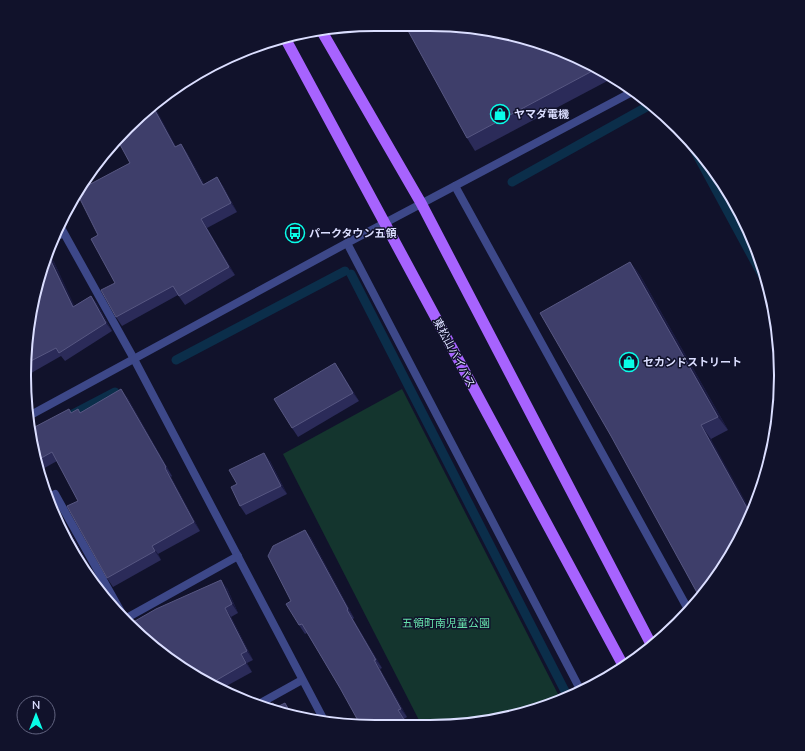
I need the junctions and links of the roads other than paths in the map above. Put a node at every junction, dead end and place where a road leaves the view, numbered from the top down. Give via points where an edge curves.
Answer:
1 (324, 35) edge
2 (287, 43) edge
3 (627, 94) edge
4 (455, 186) junction
5 (421, 203) junction
6 (384, 223) junction
7 (63, 231) edge
8 (347, 242) junction
9 (134, 359) junction
10 (33, 414) edge
11 (53, 495) edge
12 (238, 556) junction
13 (113, 599) edge
14 (686, 606) edge
15 (129, 616) edge
16 (649, 641) edge
17 (621, 662) edge
18 (302, 680) junction
19 (578, 686) edge
20 (263, 701) edge
21 (321, 715) edge

1 - 5 main road
2 - 6 main road, 東松山バイパス
3 - 4 street
4 - 5 street
4 - 14 street
5 - 6 street
5 - 16 main road
6 - 8 street
6 - 17 main road, 東松山バイパス
7 - 9 street
8 - 9 street
8 - 19 street
9 - 10 street
9 - 12 street
11 - 13 street via 55,494
12 - 15 street
12 - 18 street
18 - 20 street
18 - 21 street

